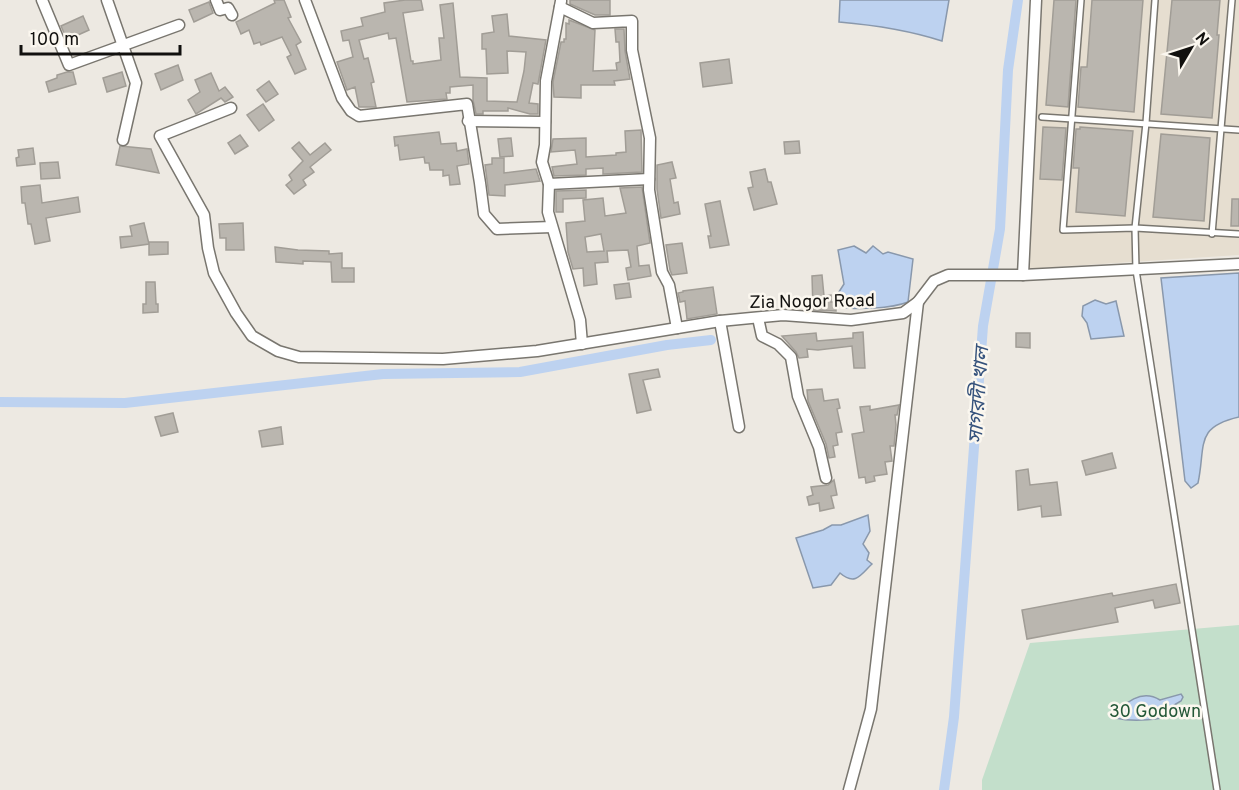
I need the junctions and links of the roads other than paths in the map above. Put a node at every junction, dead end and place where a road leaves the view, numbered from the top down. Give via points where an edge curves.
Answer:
1 (42, 0) edge
2 (107, 0) edge
3 (216, 0) edge
4 (305, 0) edge
5 (1036, 0) edge
6 (1081, 0) edge
7 (1155, 0) edge
8 (1232, 0) edge
9 (561, 3) edge
10 (232, 15) dead end
11 (178, 25) dead end
12 (123, 45) junction
13 (231, 108) dead end
14 (1042, 117) dead end
15 (1073, 118) junction
16 (468, 121) junction
17 (545, 122) junction
18 (1146, 123) junction
19 (1221, 129) junction
20 (1239, 130) edge
21 (123, 141) dead end
22 (649, 179) junction
23 (549, 184) junction
24 (552, 227) junction
25 (1135, 228) junction
26 (1212, 234) junction
27 (1239, 234) edge
28 (1239, 264) edge
29 (1136, 270) junction
30 (1019, 275) junction
31 (918, 302) junction
32 (758, 318) junction
33 (720, 321) junction
34 (677, 328) junction
35 (582, 344) junction
36 (739, 427) dead end
37 (826, 478) dead end
38 (849, 790) edge
39 (1218, 790) edge

1 - 12 street via 69,65
2 - 12 street
3 - 10 street via 220,10 228,8
4 - 16 street via 342,98 351,111 359,116 467,104
5 - 30 street
6 - 15 lane
7 - 18 lane
8 - 19 lane
9 - 17 street via 546,81
9 - 22 street via 593,23 632,21 632,50 650,138
11 - 12 street
12 - 21 street via 136,83
13 - 35 street, Zia Nogor Road via 160,136 204,215 214,273 252,336 278,351 299,357 352,359 443,359
14 - 15 lane
15 - 18 lane
15 - 25 lane via 1063,230
16 - 17 street
16 - 24 street via 484,214 497,229
17 - 23 street via 542,162
18 - 19 lane
18 - 25 lane
19 - 20 lane
19 - 26 lane
22 - 23 street
22 - 34 street via 662,272 669,285
23 - 24 street
24 - 35 street via 580,320
25 - 26 lane
25 - 29 lane
26 - 27 lane
28 - 29 street, Zia Nogor Road
29 - 30 street, Zia Nogor Road
29 - 39 lane
30 - 31 street, Zia Nogor Road via 948,275 934,280
31 - 32 street, Zia Nogor Road via 903,313 852,320 783,315
31 - 38 street via 871,709
32 - 33 street, Zia Nogor Road
32 - 37 street via 762,336 791,357 798,396 819,447
33 - 34 street, Zia Nogor Road
33 - 36 street
34 - 35 street, Zia Nogor Road

